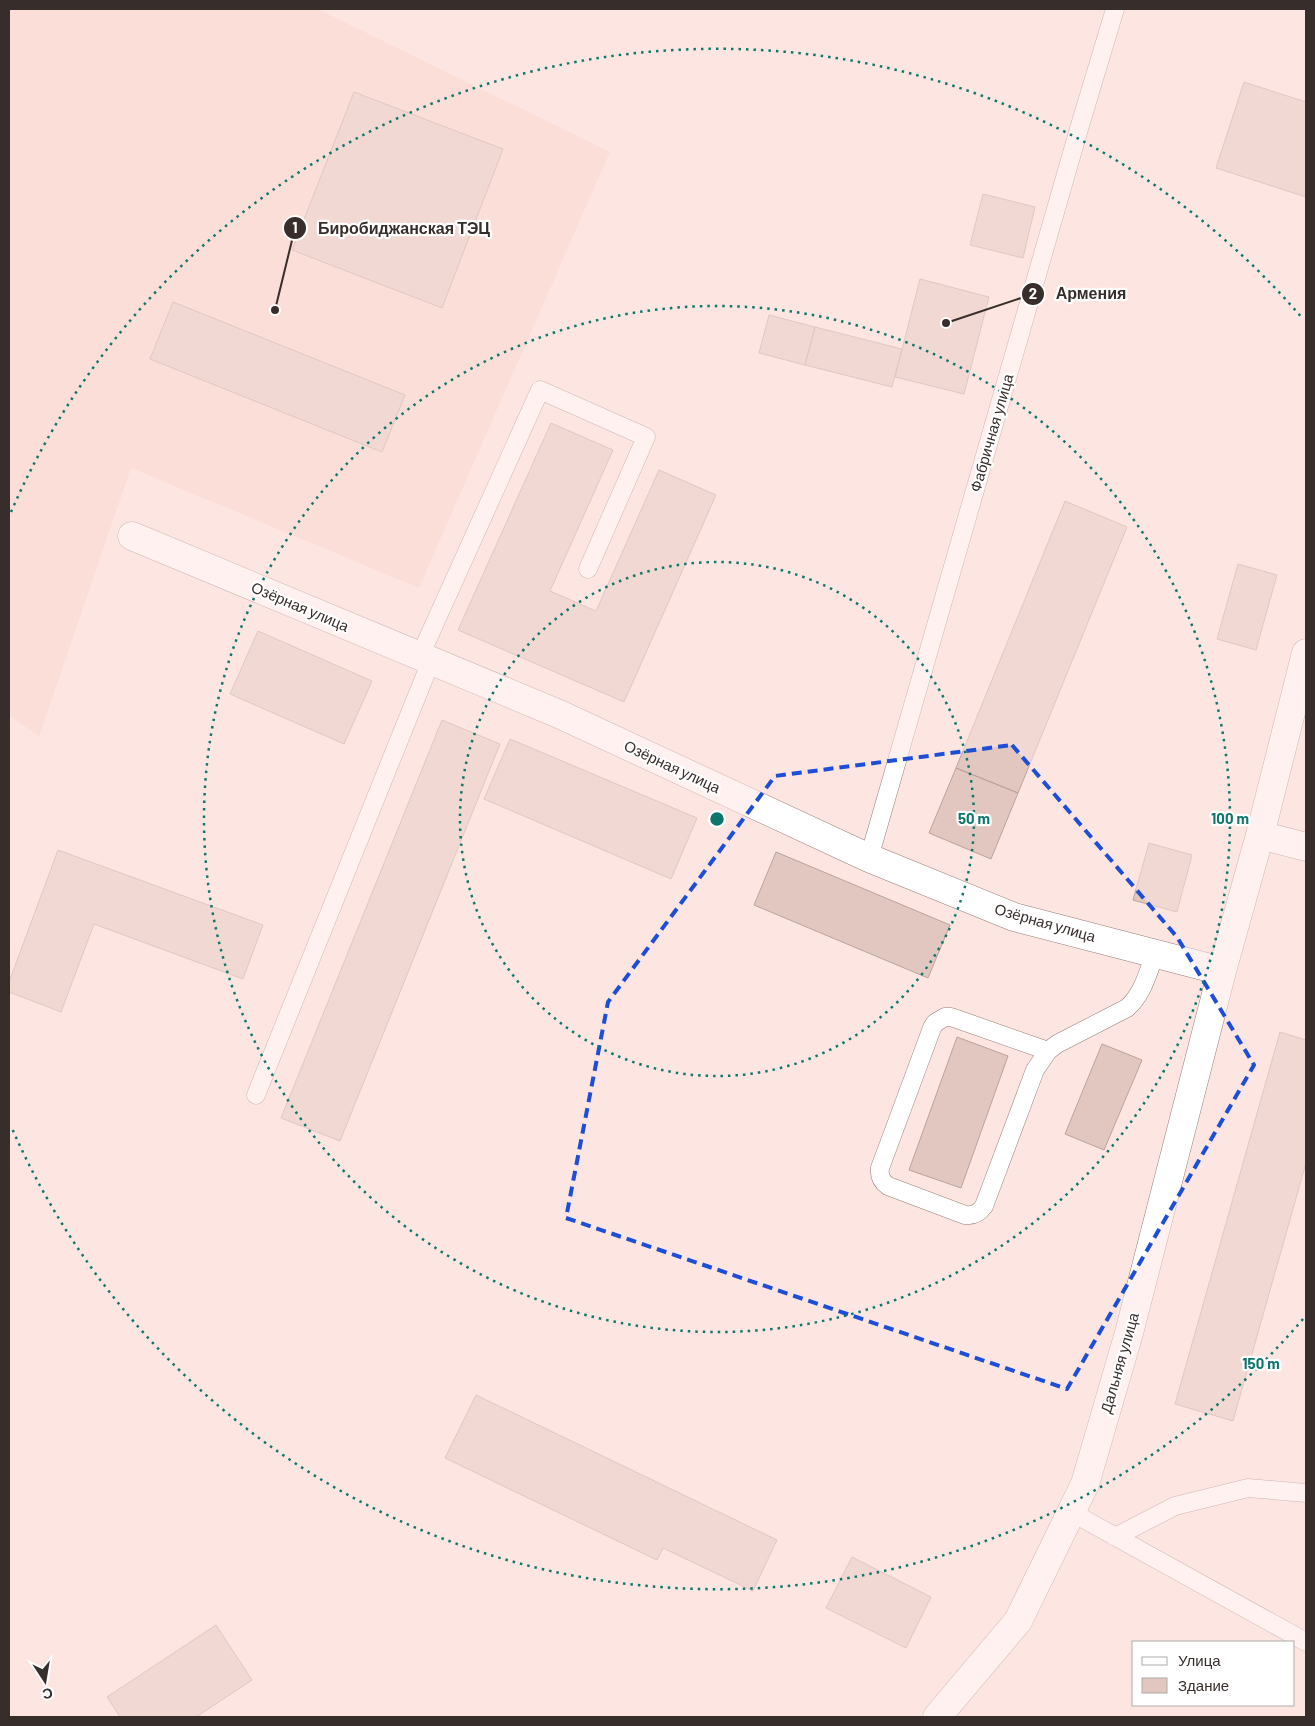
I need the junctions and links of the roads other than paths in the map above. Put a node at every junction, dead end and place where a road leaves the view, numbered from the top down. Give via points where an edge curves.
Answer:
1 (1116, 9) edge
2 (132, 536) dead end
3 (588, 570) dead end
4 (1306, 653) edge
5 (426, 659) junction
6 (1260, 835) junction
7 (1306, 847) edge
8 (869, 858) junction
9 (1155, 954) junction
10 (1222, 971) junction
11 (1048, 1051) junction
12 (256, 1095) dead end
13 (1306, 1492) edge
14 (1071, 1512) junction
15 (1115, 1537) junction
16 (1306, 1642) edge
17 (937, 1717) edge

1 - 8 lane, Фабричная улица
2 - 5 street, Озёрная улица
3 - 5 lane via 646,437 540,390
4 - 6 street, Дальняя улица
5 - 8 street, Озёрная улица via 558,714
5 - 12 lane
6 - 7 street
6 - 10 street, Дальняя улица
8 - 9 street, Озёрная улица via 1014,917
9 - 10 street, Озёрная улица
9 - 11 lane via 1134,1002
10 - 14 street, Дальняя улица via 1129,1333 1085,1484
11 - 11 lane via 1035,1070 981,1210 971,1216 965,1215 883,1183 880,1168 935,1023 951,1017
13 - 15 lane via 1248,1488 1175,1506
14 - 15 lane
14 - 17 street, Дальняя улица via 1018,1621
15 - 16 lane

